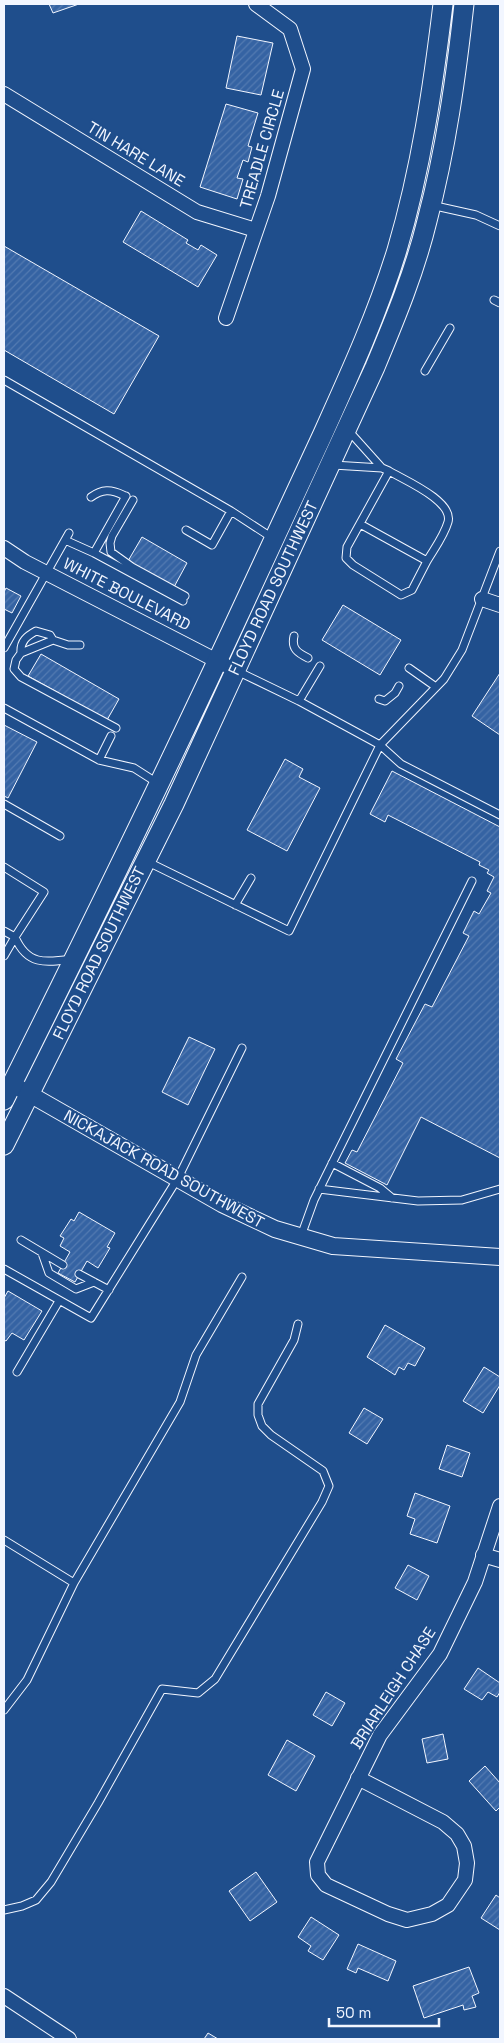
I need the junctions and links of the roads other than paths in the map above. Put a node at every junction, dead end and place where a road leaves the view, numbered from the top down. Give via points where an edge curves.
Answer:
1 (256, 4) edge
2 (443, 4) edge
3 (464, 4) edge
4 (4, 94) edge
5 (431, 205) junction
6 (500, 226) edge
7 (256, 230) junction
8 (226, 318) dead end
9 (450, 328) dead end
10 (425, 371) dead end
11 (4, 380) edge
12 (346, 428) junction
13 (330, 464) junction
14 (385, 469) junction
15 (91, 497) dead end
16 (133, 500) dead end
17 (230, 512) junction
18 (360, 524) junction
19 (186, 530) dead end
20 (274, 539) junction
21 (4, 548) edge
22 (500, 551) edge
23 (94, 553) junction
24 (427, 561) junction
25 (47, 573) junction
26 (482, 599) junction
27 (500, 606) edge
28 (294, 636) dead end
29 (52, 640) junction
30 (80, 645) dead end
31 (4, 648) edge
32 (21, 653) junction
33 (308, 658) dead end
34 (218, 661) junction
35 (320, 666) dead end
36 (409, 668) dead end
37 (234, 670) junction
38 (399, 686) dead end
39 (436, 687) junction
40 (379, 700) dead end
41 (299, 701) junction
42 (4, 708) edge
43 (116, 728) dead end
44 (112, 736) dead end
45 (380, 746) junction
46 (99, 760) junction
47 (159, 784) junction
48 (4, 804) edge
49 (500, 815) edge
50 (60, 836) dead end
51 (145, 860) junction
52 (4, 867) edge
53 (251, 878) dead end
54 (472, 881) dead end
55 (235, 905) junction
56 (4, 930) edge
57 (15, 937) junction
58 (4, 956) edge
59 (74, 959) junction
60 (242, 1048) dead end
61 (6, 1088) edge
62 (29, 1094) junction
63 (4, 1145) edge
64 (332, 1162) junction
65 (178, 1178) junction
66 (319, 1189) junction
67 (500, 1189) edge
68 (392, 1198) junction
69 (301, 1237) junction
70 (21, 1240) dead end
71 (42, 1253) junction
72 (500, 1257) edge
73 (63, 1265) dead end
74 (4, 1269) edge
75 (79, 1274) dead end
76 (242, 1277) dead end
77 (94, 1282) junction
78 (109, 1290) junction
79 (59, 1301) junction
80 (298, 1324) dead end
81 (17, 1372) dead end
82 (500, 1506) edge
83 (4, 1540) edge
84 (483, 1555) junction
85 (500, 1560) edge
86 (74, 1583) junction
87 (4, 1710) edge
88 (358, 1778) junction
89 (4, 1910) edge
90 (4, 1996) edge
91 (69, 2039) edge

1 - 7 street, TREADLE CIRCLE via 290,29 303,69
2 - 20 main road, FLOYD ROAD SOUTHWEST via 427,123 414,189 396,251 349,376
3 - 5 main road, FLOYD ROAD SOUTHWEST via 454,94
4 - 7 street, TIN HARE LANE via 197,212
5 - 6 lane via 476,215
5 - 12 main road, FLOYD ROAD SOUTHWEST via 392,325
7 - 8 street, TREADLE CIRCLE
9 - 10 lane
11 - 17 lane
12 - 13 main road, FLOYD ROAD SOUTHWEST
12 - 14 lane
13 - 14 lane
13 - 37 main road, FLOYD ROAD SOUTHWEST
14 - 18 lane
14 - 24 lane via 446,508 449,521
15 - 23 lane via 108,490 125,496
16 - 23 lane via 112,536 111,552 184,599
17 - 19 lane via 212,544
17 - 20 lane
18 - 24 lane
18 - 24 lane via 347,547 346,558 401,595 412,590
20 - 34 main road, FLOYD ROAD SOUTHWEST
21 - 25 street, WHITE BOULEVARD
22 - 26 lane
23 - 25 lane via 67,537
25 - 31 lane
25 - 34 street, WHITE BOULEVARD
26 - 27 street
26 - 39 lane via 462,650
28 - 33 lane via 294,649
29 - 30 lane via 68,646
29 - 32 lane
29 - 32 lane via 50,635 36,631 22,642
32 - 43 lane via 14,669 20,676
34 - 37 street, WHITE BOULEVARD
34 - 47 main road, FLOYD ROAD SOUTHWEST
35 - 41 lane
36 - 39 lane
37 - 41 lane
37 - 51 main road, FLOYD ROAD SOUTHWEST via 194,762
38 - 40 lane via 385,702
39 - 45 lane
41 - 45 lane
42 - 46 lane
44 - 46 lane
45 - 49 lane via 401,764
45 - 55 lane via 289,931
46 - 47 lane via 134,768
47 - 59 main road, FLOYD ROAD SOUTHWEST
48 - 50 lane
51 - 55 lane
51 - 62 main road, FLOYD ROAD SOUTHWEST
52 - 57 lane via 44,892
53 - 55 lane
54 - 64 lane
56 - 57 lane
57 - 58 lane
57 - 59 lane via 21,950 42,962
59 - 61 main road, FLOYD ROAD SOUTHWEST
60 - 65 lane
61 - 62 street, NICKAJACK ROAD SOUTHWEST
62 - 63 main road, FLOYD ROAD SOUTHWEST
62 - 65 street, NICKAJACK ROAD SOUTHWEST
64 - 66 lane
64 - 68 lane
65 - 69 street, NICKAJACK ROAD SOUTHWEST via 275,1230
65 - 78 lane
66 - 68 lane
66 - 69 lane
67 - 68 lane via 462,1200 418,1202
69 - 72 street, NICKAJACK ROAD SOUTHWEST via 332,1246
70 - 71 lane
71 - 73 lane
71 - 77 lane via 49,1273 76,1289
74 - 79 lane
75 - 77 lane
76 - 86 lane via 196,1354 180,1402
77 - 78 lane
78 - 79 lane via 91,1318
79 - 81 lane
80 - 89 lane via 294,1340 258,1404 258,1415 262,1426 271,1435 323,1471 329,1486 322,1502 215,1679 198,1693 162,1689 51,1882 36,1900
82 - 84 street, BRIARLEIGH CHASE
83 - 86 lane
84 - 85 street
84 - 88 street, BRIARLEIGH CHASE via 475,1582 440,1654 380,1735
86 - 87 lane via 26,1680
88 - 88 street, BRIARLEIGH CHASE via 317,1862 318,1875 326,1885 407,1920 432,1914 448,1905 465,1880 468,1864 457,1834 443,1822
90 - 91 street

